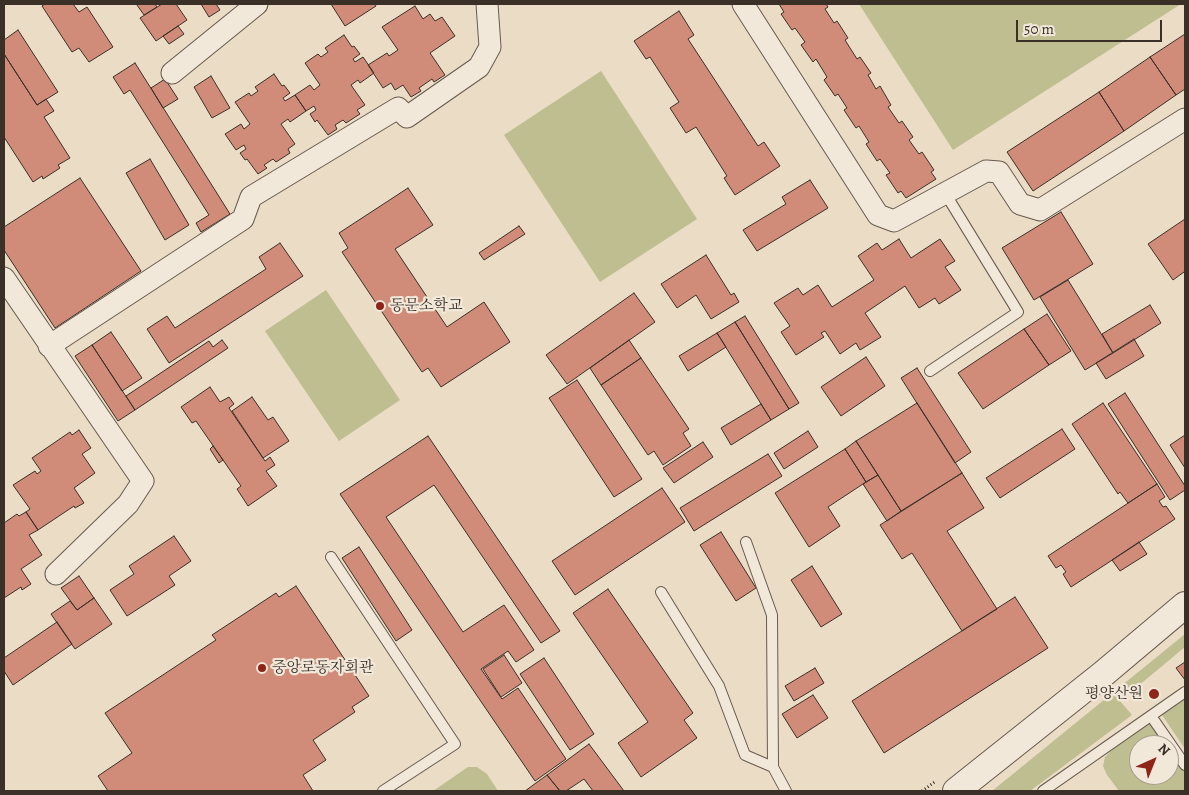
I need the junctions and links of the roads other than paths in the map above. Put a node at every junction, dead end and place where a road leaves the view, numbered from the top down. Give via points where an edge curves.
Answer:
1 (257, 4) edge
2 (487, 4) edge
3 (743, 4) edge
4 (172, 73) dead end
5 (1185, 119) edge
6 (946, 193) junction
7 (4, 278) edge
8 (49, 346) junction
9 (930, 371) dead end
10 (746, 542) dead end
11 (331, 557) dead end
12 (56, 574) dead end
13 (661, 592) dead end
14 (1185, 605) edge
15 (1185, 692) edge
16 (1151, 716) junction
17 (1185, 765) edge
18 (773, 767) junction
19 (383, 791) edge
20 (786, 791) edge
21 (956, 791) edge
22 (1043, 791) edge

1 - 4 street
2 - 8 street via 490,47 479,67 407,117 398,108 251,197 243,219
3 - 6 street via 878,215 894,221
5 - 6 street via 1040,210 1020,204 999,172 986,171
6 - 9 lane via 1018,312
7 - 8 street
8 - 12 street via 143,481 128,504
10 - 18 lane via 772,615
11 - 19 lane via 455,744
13 - 18 lane via 719,686 744,755
14 - 21 street
15 - 16 lane
16 - 17 lane
16 - 22 lane
18 - 20 lane

